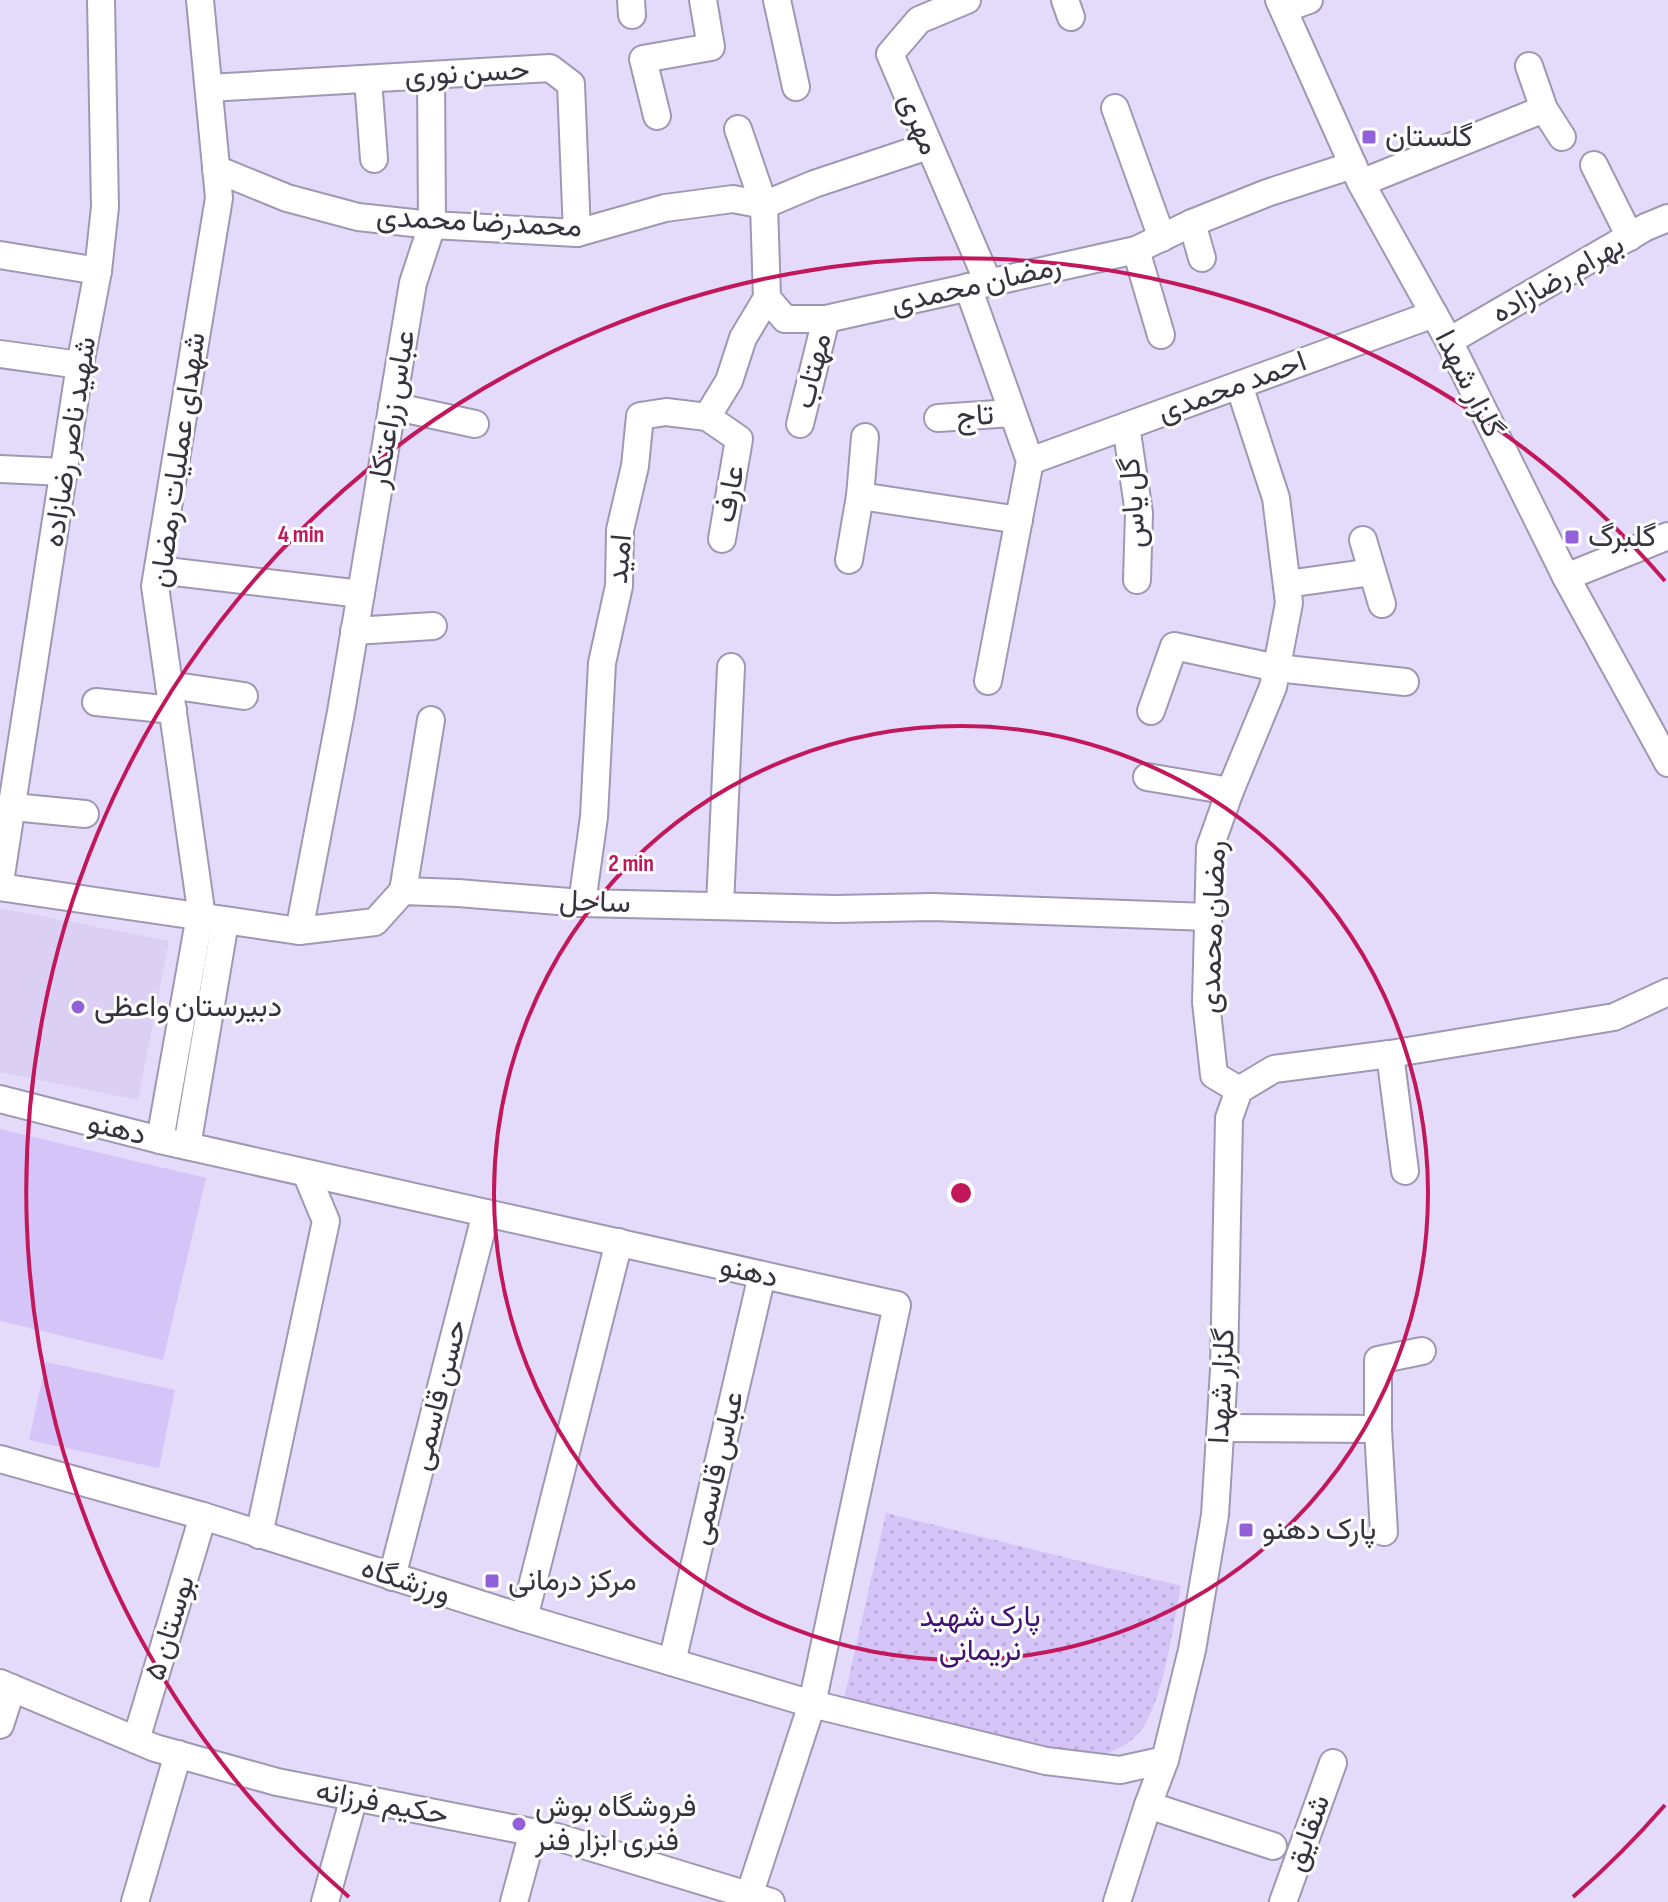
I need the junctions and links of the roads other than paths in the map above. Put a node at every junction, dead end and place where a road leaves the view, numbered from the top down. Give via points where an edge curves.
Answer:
1 (101, 0) edge
2 (200, 0) edge
3 (703, 0) edge
4 (777, 0) edge
5 (967, 0) edge
6 (1309, 0) edge
7 (1282, 4) edge
8 (1529, 66) dead end
9 (431, 75) junction
10 (368, 79) junction
11 (796, 87) dead end
12 (209, 88) junction
13 (1115, 108) dead end
14 (1544, 109) junction
15 (657, 116) dead end
16 (738, 129) dead end
17 (1562, 137) dead end
18 (928, 146) junction
19 (374, 159) dead end
20 (1594, 165) dead end
21 (216, 169) junction
22 (1357, 174) junction
23 (764, 205) junction
24 (1668, 218) edge
25 (1192, 223) junction
26 (432, 225) junction
27 (577, 233) junction
28 (1630, 237) junction
29 (1162, 238) junction
30 (1136, 250) junction
31 (0, 255) edge
32 (1202, 258) dead end
33 (98, 271) junction
34 (978, 285) junction
35 (767, 298) junction
36 (1434, 314) junction
37 (826, 319) junction
38 (1161, 335) dead end
39 (1449, 341) junction
40 (0, 354) edge
41 (80, 365) junction
42 (1239, 385) junction
43 (392, 406) junction
44 (1012, 413) junction
45 (707, 417) junction
46 (938, 418) dead end
47 (475, 424) dead end
48 (800, 424) dead end
49 (1126, 426) junction
50 (865, 437) dead end
51 (1030, 461) junction
52 (0, 469) edge
53 (65, 472) junction
54 (860, 496) junction
55 (1019, 520) junction
56 (1668, 536) edge
57 (722, 539) dead end
58 (1363, 540) dead end
59 (849, 560) dead end
60 (158, 570) junction
61 (1372, 572) junction
62 (1566, 577) junction
63 (1137, 580) dead end
64 (1287, 584) junction
65 (361, 594) junction
66 (1382, 604) dead end
67 (433, 626) dead end
68 (354, 631) junction
69 (731, 667) dead end
70 (1277, 668) junction
71 (988, 681) dead end
72 (1405, 682) dead end
73 (244, 696) dead end
74 (171, 698) junction
75 (96, 702) dead end
76 (1151, 711) dead end
77 (431, 720) dead end
78 (1668, 763) edge
79 (1147, 777) dead end
80 (1230, 791) junction
81 (13, 807) junction
82 (85, 814) dead end
83 (0, 885) edge
84 (403, 891) junction
85 (582, 903) junction
86 (720, 905) junction
87 (1208, 917) junction
88 (212, 920) junction
89 (299, 931) junction
90 (1668, 992) edge
91 (1390, 1054) junction
92 (1239, 1090) junction
93 (0, 1099) edge
94 (160, 1140) junction
95 (187, 1146) junction
96 (1405, 1171) dead end
97 (306, 1173) junction
98 (486, 1213) junction
99 (619, 1242) junction
100 (762, 1275) junction
101 (1422, 1351) dead end
102 (1221, 1428) junction
103 (1378, 1429) junction
104 (0, 1459) edge
105 (203, 1516) junction
106 (1384, 1532) dead end
107 (259, 1535) junction
108 (392, 1577) junction
109 (524, 1618) junction
110 (672, 1662) junction
111 (6, 1686) edge
112 (812, 1704) junction
113 (0, 1725) edge
114 (136, 1740) junction
115 (178, 1754) junction
116 (1165, 1760) junction
117 (1333, 1763) dead end
118 (354, 1797) junction
119 (1148, 1805) junction
120 (533, 1832) junction
121 (1273, 1846) dead end
122 (756, 1899) edge
123 (135, 1902) edge
124 (325, 1902) edge
125 (514, 1902) edge
126 (1117, 1902) edge
127 (1283, 1902) edge

1 - 33 street, شهید ناصر رضازاده via 105,207
2 - 12 street, شهدای عملیات رمضان
3 - 15 street via 711,47 643,59
4 - 11 street
5 - 18 street, مهری via 919,20 890,54
6 - 7 street
7 - 22 street, گلزار شهدا
8 - 14 street
9 - 10 street, حسن نوری
9 - 26 street, عباس زراعتکار
9 - 27 street, حسن نوری via 550,68 571,84
10 - 12 street, حسن نوری
10 - 19 street
12 - 21 street, شهدای عملیات رمضان
13 - 29 street
14 - 17 street
14 - 22 street, رمضان محمدی
16 - 23 street
18 - 23 street, محمدرضا محمدی
18 - 34 street, مهری
20 - 28 street
21 - 26 street, محمدرضا محمدی via 287,198 358,217
21 - 60 street, شهدای عملیات رمضان via 219,198
22 - 25 street, رمضان محمدی via 1267,193
22 - 36 street, گلزار شهدا
23 - 27 street, محمدرضا محمدی via 733,199 665,208
23 - 35 street
24 - 28 street, بهرام رضازاده
25 - 29 street, رمضان محمدی
25 - 32 street
26 - 27 street, محمدرضا محمدی
26 - 43 street, عباس زراعتکار via 413,283
28 - 39 street, بهرام رضازاده
29 - 30 street, رمضان محمدی
30 - 34 street, رمضان محمدی
30 - 38 street
31 - 33 street
33 - 41 street, شهید ناصر رضازاده
34 - 37 street, رمضان محمدی
34 - 44 street, مهری
35 - 37 street, رمضان محمدی via 785,319
35 - 45 street
36 - 39 street, گلزار شهدا
36 - 42 street, احمد محمدی
37 - 48 street, مهتاب
39 - 62 street, گلزار شهدا
40 - 41 street
41 - 53 street, شهید ناصر رضازاده
42 - 49 street, احمد محمدی
42 - 64 street, رمضان محمدی via 1276,498
43 - 47 street
43 - 65 street, عباس زراعتکار
44 - 46 street, تاج
44 - 51 street, مهری
45 - 57 street, عارف via 739,439
45 - 85 street, امید via 666,412 640,416 620,530 619,586 602,663 594,817
49 - 51 street, احمد محمدی
49 - 63 street, گل یاس via 1139,513
50 - 54 street
51 - 55 street
52 - 53 street
53 - 81 street, شهید ناصر رضازاده
54 - 55 street
54 - 59 street
55 - 71 street
56 - 62 street
58 - 61 street
60 - 65 street
60 - 74 street, شهدای عملیات رمضان via 155,586
61 - 64 street
61 - 66 street
62 - 78 street, گلزار شهدا
64 - 70 street, رمضان محمدی via 1289,603
65 - 68 street, عباس زراعتکار
67 - 68 street
68 - 89 street, عباس زراعتکار
69 - 86 street
70 - 72 street
70 - 76 street via 1174,646
70 - 80 street, رمضان محمدی
73 - 74 street
74 - 75 street
74 - 88 street, شهدای عملیات رمضان via 201,910
77 - 84 street
79 - 80 street
80 - 87 street, رمضان محمدی via 1210,847
81 - 82 street
81 - 83 street, شهید ناصر رضازاده
83 - 88 street
84 - 85 street, ساحل
84 - 89 street via 375,922
85 - 86 street, ساحل
86 - 87 street, ساحل
87 - 92 street, رمضان محمدی via 1206,1002 1214,1075
88 - 89 street
88 - 94 street
88 - 95 street
90 - 91 street via 1614,1017
91 - 92 street via 1274,1069
91 - 96 street
92 - 102 street, گلزار شهدا via 1229,1118
93 - 94 street, دهنو
94 - 95 street, دهنو
95 - 97 street, دهنو
97 - 98 street, دهنو
97 - 107 street via 326,1221
98 - 99 street, دهنو
98 - 108 street, حسن قاسمی
99 - 100 street, دهنو
99 - 109 street
100 - 110 street, عباس قاسمی
100 - 112 street, دهنو via 897,1305
101 - 103 street via 1378,1360
102 - 103 street
102 - 116 street, گلزار شهدا via 1215,1515 1192,1650
103 - 106 street
104 - 105 street, ورزشگاه
105 - 107 street, ورزشگاه
105 - 114 street, بوستان ۵
107 - 108 street, ورزشگاه
108 - 109 street, ورزشگاه
109 - 110 street, ورزشگاه
110 - 112 street, ورزشگاه
111 - 113 street
111 - 114 street, حکیم فرزانه
112 - 116 street via 1046,1761 1120,1770
112 - 122 street, دهنو
114 - 115 street, حکیم فرزانه
115 - 118 street, حکیم فرزانه
115 - 123 street
116 - 119 street, گلزار شهدا
117 - 127 street, شقایق
118 - 120 street, حکیم فرزانه
118 - 124 street
119 - 121 street
119 - 126 street, گلزار شهدا
120 - 122 street, حکیم فرزانه
120 - 125 street

